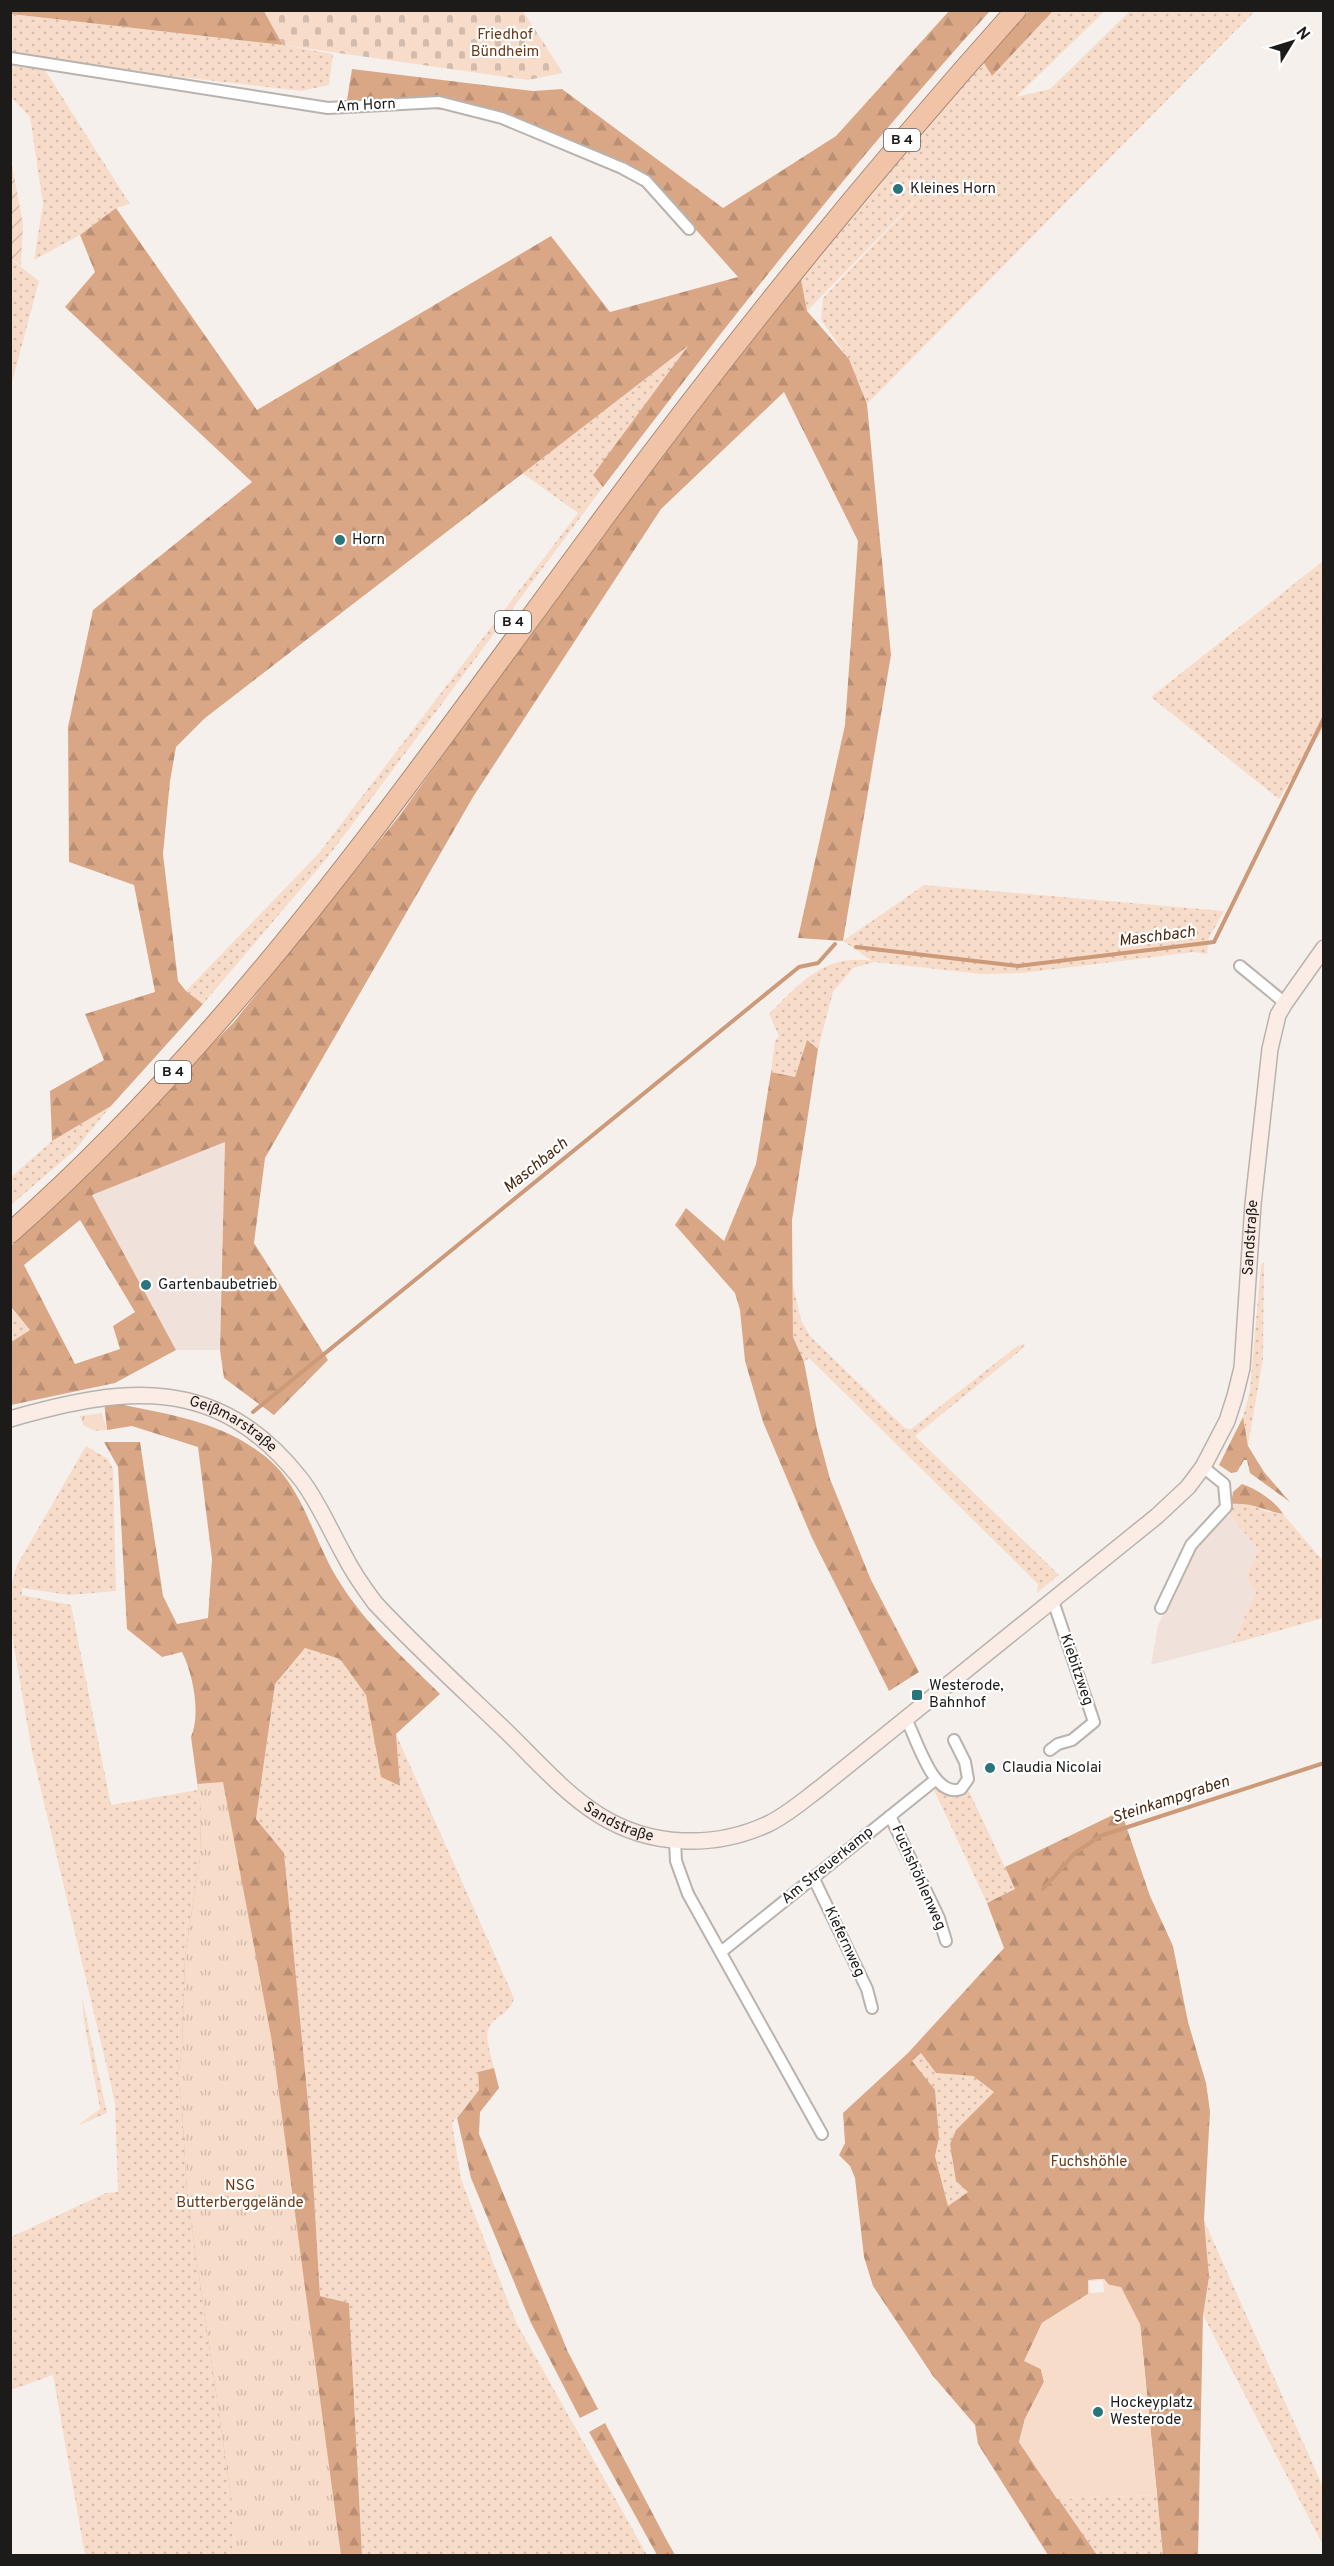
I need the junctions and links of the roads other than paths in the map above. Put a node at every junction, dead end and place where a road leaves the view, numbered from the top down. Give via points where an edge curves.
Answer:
1 (1001, 10) edge
2 (1016, 10) edge
3 (10, 58) edge
4 (689, 229) dead end
5 (788, 268) junction
6 (744, 324) junction
7 (1321, 956) edge
8 (1240, 966) dead end
9 (1285, 1003) junction
10 (10, 1217) edge
11 (10, 1233) edge
12 (10, 1419) edge
13 (1203, 1467) junction
14 (1053, 1601) junction
15 (375, 1603) joint
16 (1161, 1608) dead end
17 (906, 1719) junction
18 (954, 1740) dead end
19 (1050, 1750) dead end
20 (935, 1780) junction
21 (890, 1816) junction
22 (675, 1841) junction
23 (813, 1877) junction
24 (946, 1941) dead end
25 (721, 1952) junction
26 (872, 2008) dead end
27 (822, 2134) dead end

1 - 5 highway, B 4 via 891,135
2 - 5 highway, B 4
3 - 4 street, Am Horn via 328,108 439,102 502,118 622,168 646,181
5 - 6 highway, B 4
6 - 10 highway, B 4 via 286,923 123,1109
6 - 11 highway, B 4 via 374,828 275,954 109,1140
7 - 9 street, Sandstraße
8 - 9 street
9 - 13 street, Sandstraße via 1270,1049 1262,1106 1242,1368 1227,1421
12 - 15 street, Geißmarstraße via 72,1401 131,1394 178,1399 223,1413 262,1440 301,1479
13 - 14 street, Sandstraße via 1157,1516
13 - 16 street via 1224,1484 1226,1507 1191,1545
14 - 17 street, Sandstraße
14 - 19 street, Kiebitzweg via 1094,1722 1072,1740
15 - 22 street, Sandstraße via 582,1803 624,1828
17 - 20 street
17 - 22 street, Sandstraße via 801,1803 769,1823 724,1838
18 - 20 street via 968,1770 965,1785 951,1791
20 - 21 street, Am Streuerkamp
21 - 23 street, Am Streuerkamp
21 - 24 street, Fuchshöhlenweg via 939,1918
22 - 25 street via 681,1877
23 - 25 street, Am Streuerkamp
23 - 26 street, Kiefernweg via 867,1989
25 - 27 street

